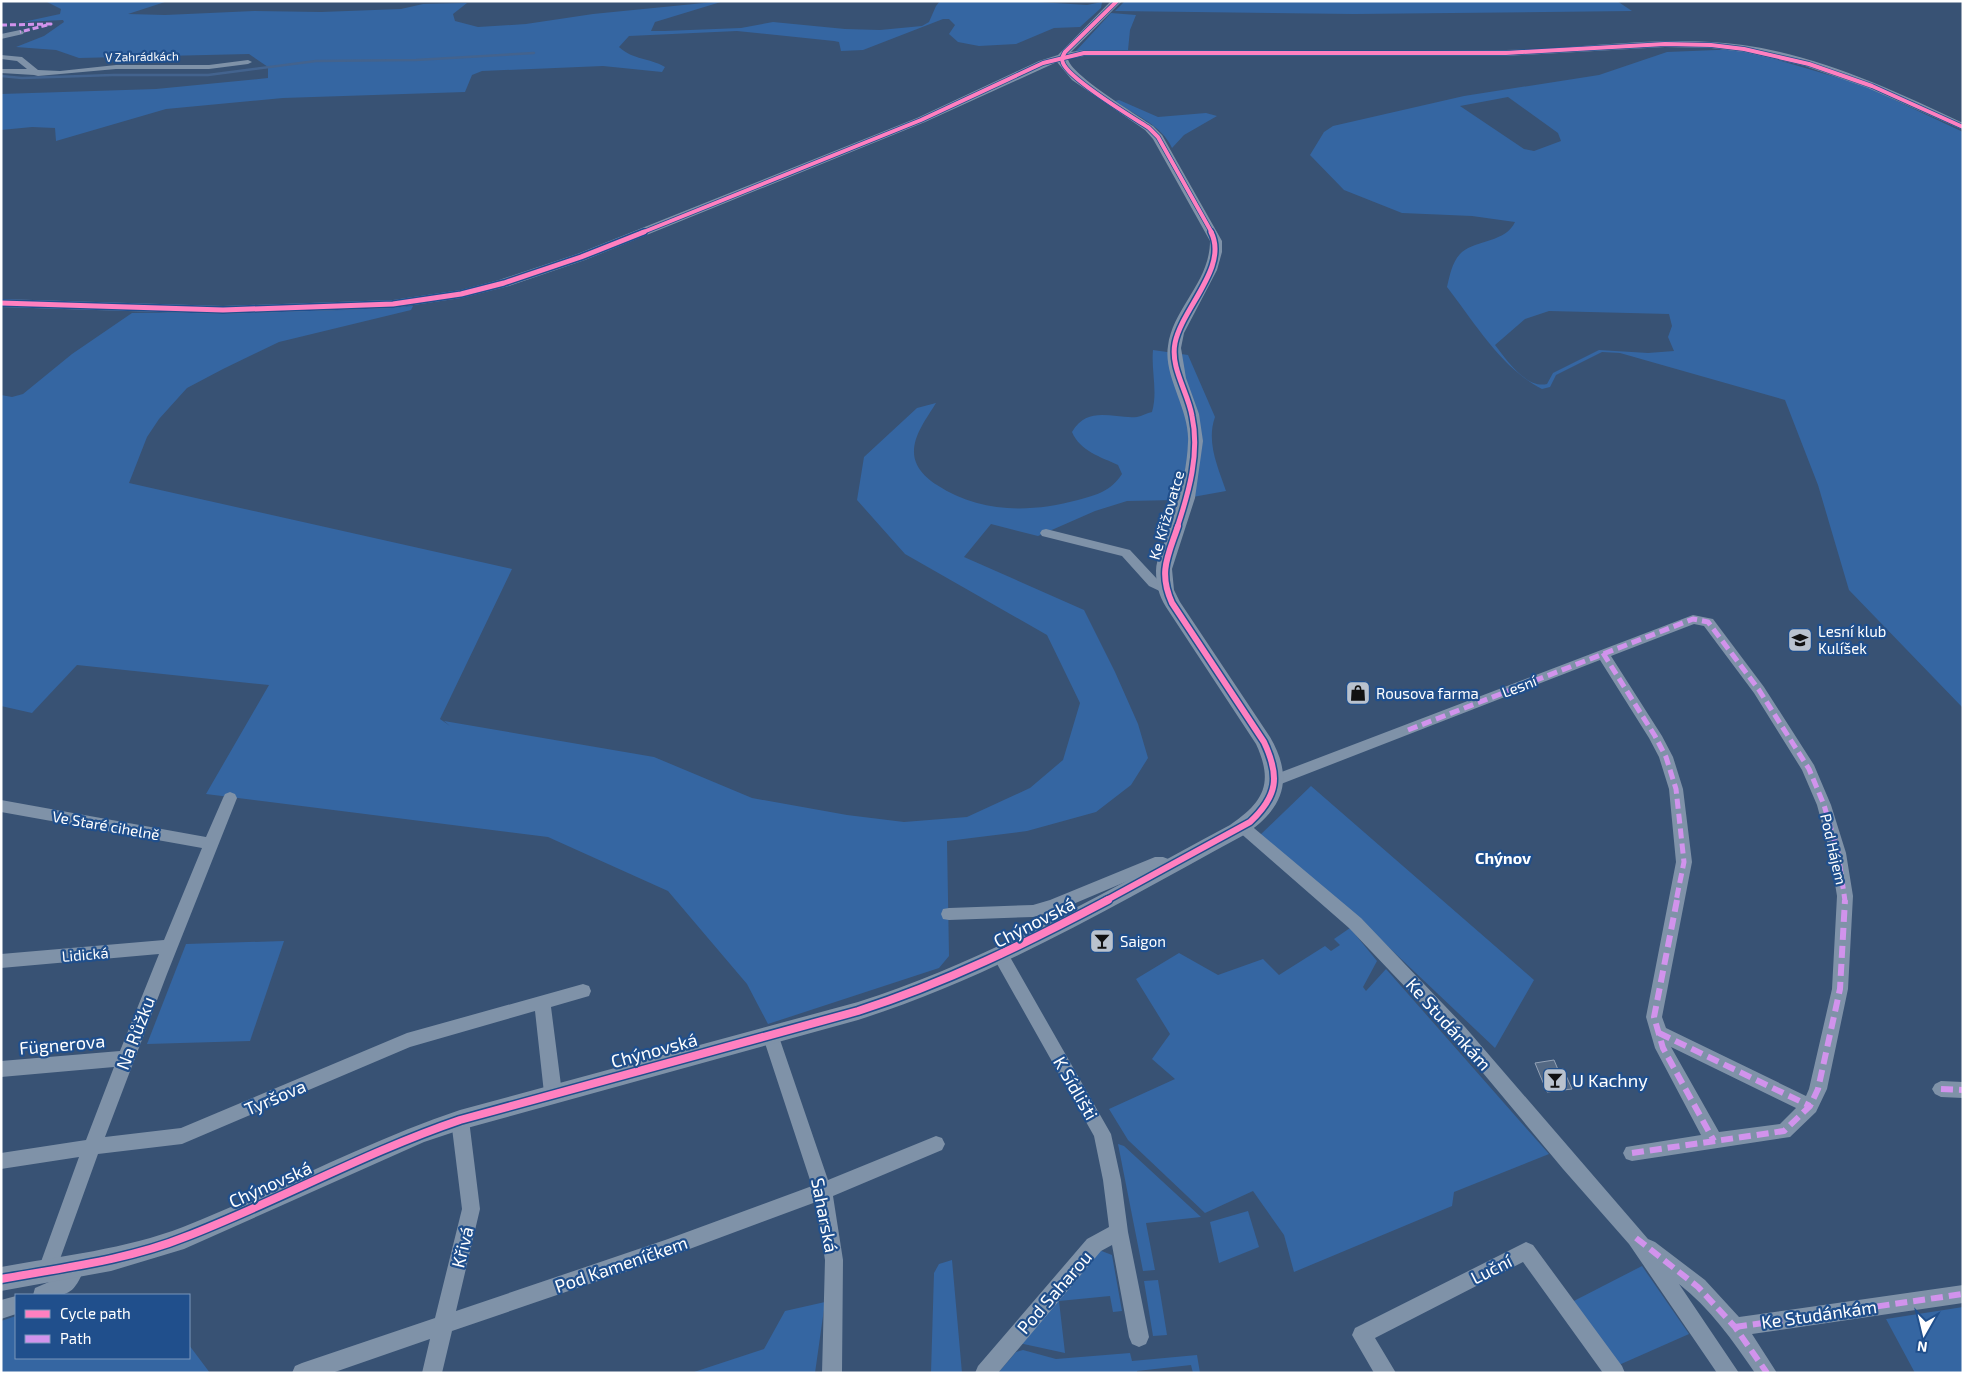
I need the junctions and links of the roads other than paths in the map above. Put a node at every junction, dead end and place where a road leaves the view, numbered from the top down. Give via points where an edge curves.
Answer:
1 (1117, 1) edge
2 (20, 32) dead end
3 (1, 36) edge
4 (1062, 57) junction
5 (1, 58) edge
6 (248, 62) dead end
7 (1, 71) edge
8 (38, 74) junction
9 (1963, 127) edge
10 (1, 303) edge
11 (1046, 532) dead end
12 (1166, 590) junction
13 (1708, 622) joint
14 (1602, 654) junction
15 (1276, 780) junction
16 (230, 798) dead end
17 (1, 806) edge
18 (1244, 827) junction
19 (211, 844) junction
20 (1171, 866) junction
21 (949, 914) dead end
22 (168, 946) junction
23 (1000, 956) junction
24 (1, 961) edge
25 (583, 991) dead end
26 (542, 1002) junction
27 (1659, 1033) junction
28 (770, 1034) junction
29 (126, 1058) junction
30 (1, 1069) edge
31 (1941, 1089) dead end
32 (1963, 1090) edge
33 (553, 1093) junction
34 (1810, 1106) junction
35 (460, 1120) junction
36 (1714, 1141) junction
37 (936, 1144) dead end
38 (92, 1147) junction
39 (1632, 1153) dead end
40 (1, 1160) edge
41 (823, 1191) junction
42 (1119, 1232) junction
43 (1636, 1238) junction
44 (76, 1267) junction
45 (47, 1270) junction
46 (1, 1280) edge
47 (44, 1294) edge
48 (1963, 1294) edge
49 (15, 1304) edge
50 (1, 1310) edge
51 (442, 1325) junction
52 (1736, 1327) junction
53 (1139, 1337) dead end
54 (302, 1373) edge
55 (432, 1373) edge
56 (832, 1373) edge
57 (985, 1373) edge
58 (1386, 1373) edge
59 (1615, 1373) edge
60 (1729, 1373) edge
61 (1767, 1373) edge

1 - 4 street
2 - 3 street
4 - 9 street via 1084,53 1142,52 1516,53 1711,44 1768,53 1847,75
4 - 10 street via 921,120 581,257 461,294 393,304 222,310
4 - 12 street, Ke Křižovatce via 1068,72 1158,137 1216,241 1211,270 1177,333 1174,348 1196,441 1187,498 1164,569
5 - 8 street via 19,59
6 - 8 street, V Zahrádkách via 209,67 116,67
7 - 8 street, V Zahrádkách
11 - 12 street via 1126,554 1135,559 1150,582
12 - 15 street, Ke Křižovatce via 1264,742 1274,763
13 - 14 street, Lesní via 1693,619
13 - 34 street, Pod Hájem via 1759,690 1808,769 1824,805 1838,853 1845,896 1840,989 1818,1089
14 - 15 street, Lesní
14 - 27 street via 1656,736 1676,788 1684,862 1654,1017
15 - 18 street, Chýnovská via 1269,801
16 - 19 street, Na Růžku
17 - 19 street, Ve Staré cihelně
18 - 20 street, Chýnovská
18 - 43 street, Ke Studánkám via 1355,924 1459,1032
19 - 22 street, Na Růžku
20 - 21 street via 1155,863 1054,906 1033,911
20 - 23 street, Chýnovská
22 - 24 street, Lidická
22 - 29 street, Na Růžku
23 - 28 street, Chýnovská via 908,995
23 - 42 street, K Sídlišti via 1102,1134
25 - 26 street, Tyršova
26 - 33 street
26 - 38 street, Tyršova via 407,1040 182,1136
27 - 34 street
27 - 36 street via 1663,1048
28 - 33 street, Chýnovská
28 - 41 street, Saharská
29 - 30 street, Fügnerova
29 - 38 street, Na Růžku
31 - 32 street
33 - 35 street, Chýnovská
34 - 36 street, Pod Hájem via 1784,1131
35 - 44 street, Chýnovská via 419,1134 184,1238
35 - 51 street, Křivá via 471,1209
36 - 39 street, Pod Hájem
37 - 41 street, Pod Kameníčkem
38 - 40 street, Tyršova
38 - 45 street, Na Růžku
41 - 51 street, Pod Kameníčkem
41 - 56 street, Saharská via 834,1260
42 - 53 street
42 - 57 street, Pod Saharou via 1094,1245
43 - 52 street, Ke Studánkám via 1698,1287
43 - 60 street, Ke Studánkám
44 - 45 street, Chýnovská
44 - 47 street via 66,1285
45 - 46 street, Chýnovská
48 - 52 street, Ke Studánkám
49 - 50 street
51 - 54 street, Pod Kameníčkem
51 - 55 street, Křivá
52 - 61 street, Ke Studánkám
58 - 59 street, Luční via 1362,1335 1526,1251

